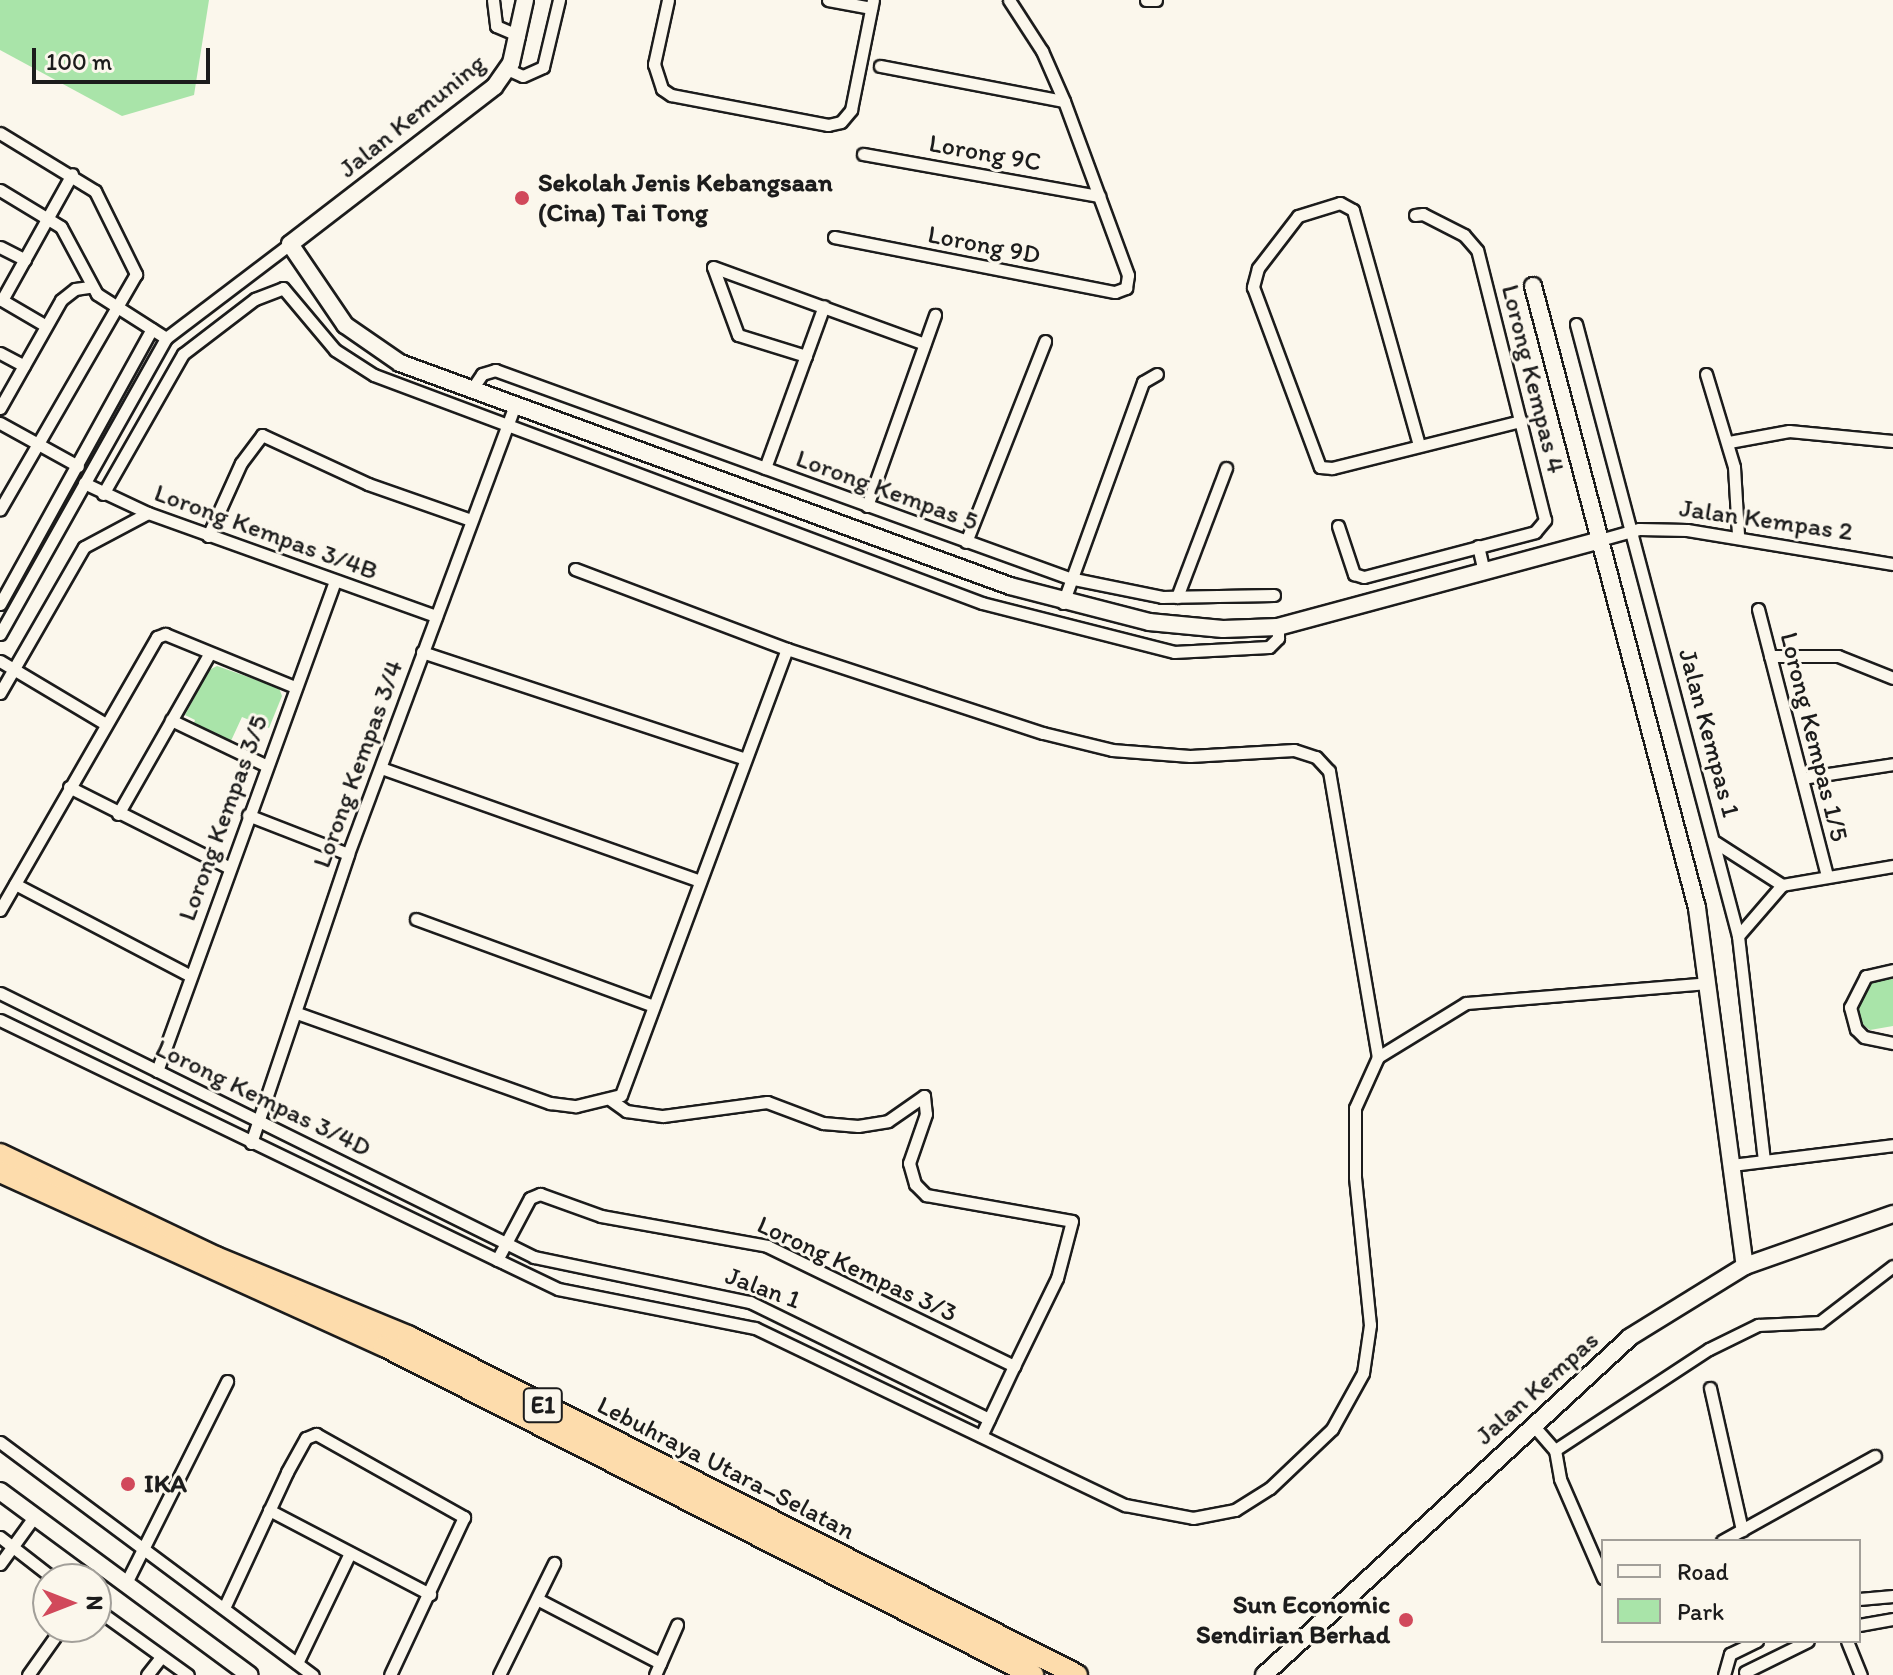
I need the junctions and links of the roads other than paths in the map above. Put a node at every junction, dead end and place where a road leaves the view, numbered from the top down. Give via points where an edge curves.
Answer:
1 (493, 0) edge
2 (525, 0) edge
3 (559, 0) edge
4 (668, 0) edge
5 (828, 0) edge
6 (1009, 0) edge
7 (872, 4) edge
8 (519, 36) junction
9 (880, 66) dead end
10 (507, 69) junction
11 (1064, 101) junction
12 (0, 133) edge
13 (863, 154) dead end
14 (72, 174) junction
15 (0, 190) edge
16 (1099, 196) junction
17 (1415, 215) dead end
18 (49, 216) junction
19 (834, 237) dead end
20 (290, 244) junction
21 (0, 247) edge
22 (25, 260) junction
23 (87, 281) junction
24 (1533, 286) dead end
25 (1, 299) edge
26 (824, 306) junction
27 (116, 308) junction
28 (935, 315) dead end
29 (1576, 324) dead end
30 (46, 326) junction
31 (152, 329) junction
32 (166, 338) junction
33 (1045, 341) dead end
34 (924, 344) junction
35 (0, 353) edge
36 (806, 356) junction
37 (24, 366) junction
38 (1157, 374) dead end
39 (1706, 374) dead end
40 (472, 389) junction
41 (515, 404) junction
42 (1, 405) edge
43 (1521, 421) junction
44 (0, 423) edge
45 (507, 428) junction
46 (1893, 441) edge
47 (1729, 442) junction
48 (38, 444) junction
49 (1419, 445) junction
50 (78, 466) junction
51 (765, 468) junction
52 (1226, 468) dead end
53 (84, 483) junction
54 (103, 494) junction
55 (867, 506) junction
56 (0, 510) edge
57 (148, 513) junction
58 (471, 520) junction
59 (1338, 526) dead end
60 (1632, 531) junction
61 (1738, 535) junction
62 (208, 536) junction
63 (1596, 541) junction
64 (966, 542) junction
65 (1478, 546) junction
66 (1893, 564) edge
67 (575, 569) dead end
68 (1484, 572) junction
69 (1069, 578) junction
70 (335, 581) junction
71 (1274, 595) dead end
72 (1177, 597) junction
73 (1063, 603) junction
74 (0, 604) edge
75 (1758, 609) dead end
76 (436, 616) junction
77 (1278, 627) junction
78 (0, 634) edge
79 (787, 649) junction
80 (422, 652) junction
81 (210, 653) junction
82 (1770, 656) junction
83 (0, 661) edge
84 (14, 669) junction
85 (1893, 678) edge
86 (295, 687) junction
87 (0, 693) edge
88 (171, 720) junction
89 (104, 723) junction
90 (745, 759) junction
91 (1893, 764) edge
92 (265, 765) junction
93 (381, 768) junction
94 (1802, 778) junction
95 (69, 787) junction
96 (118, 814) junction
97 (248, 815) junction
98 (1715, 842) junction
99 (348, 854) junction
100 (1893, 866) edge
101 (228, 867) junction
102 (1827, 876) junction
103 (698, 880) junction
104 (15, 884) junction
105 (1782, 885) junction
106 (0, 910) edge
107 (416, 919) dead end
108 (1738, 936) junction
109 (1893, 970) edge
110 (189, 975) junction
111 (1708, 983) junction
112 (0, 993) edge
113 (654, 1006) junction
114 (297, 1013) junction
115 (0, 1020) edge
116 (1893, 1043) edge
117 (1378, 1057) junction
118 (157, 1071) junction
119 (611, 1100) junction
120 (259, 1120) junction
121 (251, 1143) junction
122 (1893, 1145) edge
123 (0, 1154) edge
124 (1764, 1160) junction
125 (1731, 1165) junction
126 (0, 1172) edge
127 (1893, 1214) edge
128 (507, 1242) junction
129 (497, 1260) junction
130 (1745, 1266) junction
131 (1893, 1266) edge
132 (1014, 1366) junction
133 (227, 1381) dead end
134 (1710, 1388) dead end
135 (989, 1419) junction
136 (1532, 1424) junction
137 (981, 1436) junction
138 (0, 1442) edge
139 (1555, 1450) junction
140 (1875, 1456) dead end
141 (0, 1491) edge
142 (269, 1510) junction
143 (34, 1517) junction
144 (1742, 1530) junction
145 (0, 1537) edge
146 (1726, 1539) edge
147 (13, 1547) junction
148 (142, 1551) junction
149 (350, 1553) junction
150 (34, 1563) edge
151 (554, 1563) dead end
152 (0, 1564) edge
153 (1601, 1573) edge
154 (126, 1583) junction
155 (430, 1594) junction
156 (1893, 1596) edge
157 (537, 1599) junction
158 (1861, 1599) edge
159 (224, 1608) junction
160 (1893, 1619) edge
161 (112, 1621) edge
162 (677, 1625) dead end
163 (1861, 1625) edge
164 (51, 1643) edge
165 (1752, 1643) edge
166 (1804, 1643) edge
167 (1848, 1643) edge
168 (1736, 1650) junction
169 (161, 1657) junction
170 (297, 1663) junction
171 (660, 1663) junction
172 (1746, 1673) edge
173 (28, 1675) edge
174 (147, 1675) edge
175 (188, 1675) edge
176 (250, 1675) edge
177 (313, 1675) edge
178 (390, 1675) edge
179 (499, 1675) edge
180 (655, 1675) edge
181 (1033, 1675) edge
182 (1077, 1675) edge
183 (1264, 1675) edge
184 (1724, 1675) edge
185 (1861, 1675) edge

1 - 8 street via 496,26
2 - 8 street, Jalan Kemuning
3 - 10 street via 543,67 523,76
4 - 7 street via 654,64 662,89 797,119 841,122 851,110
5 - 7 street
6 - 11 street via 1042,51
8 - 10 street, Jalan Kemuning
9 - 11 street
10 - 20 street, Jalan Kemuning via 474,103
11 - 16 street
12 - 14 street
13 - 16 street, Lorong 9C
14 - 18 street
14 - 27 street via 95,191 133,265 134,283
15 - 18 street
16 - 19 street, Lorong 9D via 1128,275 1126,288 1115,292
17 - 43 street, Lorong Kempas 4 via 1423,214 1474,245
18 - 22 street
18 - 23 street via 67,236
20 - 32 street
20 - 40 street via 322,298 364,341 400,363
21 - 22 street
22 - 25 street
23 - 27 street
23 - 30 street via 69,292
24 - 63 street
25 - 30 street
26 - 34 street
26 - 36 street
26 - 36 street via 718,267 712,271 738,335
27 - 31 street
27 - 48 street
28 - 34 street
29 - 60 street, Jalan Kempas 1
30 - 37 street
31 - 32 street
31 - 50 street
32 - 53 street
33 - 64 street
34 - 55 street
35 - 37 street
36 - 51 street
37 - 42 street
38 - 69 street via 1143,382
39 - 47 street
40 - 41 street
40 - 51 street, Lorong Kempas 5 via 482,374 495,370
41 - 45 street, Lorong Kempas 3/4
41 - 73 street
43 - 49 street
43 - 65 street, Lorong Kempas 4 via 1545,520 1535,532
44 - 48 street
45 - 54 street via 359,367 335,350 290,290 277,288 183,354
45 - 58 street, Lorong Kempas 3/4
45 - 77 street via 982,603 1115,640 1174,652 1256,650 1275,643
46 - 47 street via 1789,431
47 - 61 street
48 - 50 street
48 - 56 street
49 - 49 street via 1349,205 1298,216 1258,268 1253,287 1316,463 1332,468
50 - 74 street
51 - 55 street, Lorong Kempas 5
52 - 72 street
53 - 54 street, Lorong Kempas 3/4B
53 - 78 street
54 - 57 street, Lorong Kempas 3/4B
55 - 64 street, Lorong Kempas 5
57 - 62 street, Lorong Kempas 3/4B
57 - 84 street via 84,547
58 - 62 street via 368,484 262,435 241,463
58 - 76 street, Lorong Kempas 3/4
59 - 65 street, Lorong Kempas 4 via 1358,577
60 - 61 street, Jalan Kempas 2
60 - 63 street, Jalan Kempas 2
60 - 98 street, Jalan Kempas 1
61 - 66 street, Jalan Kempas 2
62 - 70 street, Lorong Kempas 3/4B
63 - 68 street
63 - 111 street via 1697,908
64 - 69 street, Lorong Kempas 5
65 - 68 street
67 - 79 street
68 - 77 street
69 - 72 street, Lorong Kempas 5
69 - 73 street
70 - 76 street, Lorong Kempas 3/4B
70 - 86 street, Lorong Kempas 3/5
71 - 72 street, Lorong Kempas 5
73 - 77 street via 1189,627
75 - 82 street, Lorong Kempas 1/5
76 - 80 street, Lorong Kempas 3/4
79 - 90 street
79 - 117 street via 1043,733 1112,750 1190,756 1294,750 1316,757 1329,771
80 - 90 street
80 - 93 street, Lorong Kempas 3/4
81 - 86 street
81 - 88 street
81 - 89 street via 165,634 157,637
82 - 85 street via 1838,656
82 - 94 street, Lorong Kempas 1/5
83 - 84 street
84 - 87 street
84 - 89 street
86 - 92 street, Lorong Kempas 3/5
88 - 92 street
88 - 96 street
89 - 95 street
90 - 103 street
91 - 94 street
92 - 97 street, Lorong Kempas 3/5
93 - 99 street, Lorong Kempas 3/4
93 - 103 street
94 - 102 street, Lorong Kempas 1/5
95 - 96 street
95 - 104 street
96 - 101 street
97 - 99 street
97 - 101 street, Lorong Kempas 3/5
98 - 105 street
98 - 108 street, Jalan Kempas 1
99 - 114 street, Lorong Kempas 3/4
100 - 102 street
101 - 110 street, Lorong Kempas 3/5
102 - 105 street
103 - 113 street
104 - 106 street
104 - 110 street
105 - 108 street
107 - 113 street
108 - 124 street, Jalan Kempas 1
109 - 116 street via 1866,976 1850,1007 1864,1037
110 - 118 street, Lorong Kempas 3/5
111 - 117 street via 1477,1000 1445,1013
111 - 125 street
112 - 118 street, Lorong Kempas 3/4D
113 - 119 street via 626,1088
114 - 119 street via 550,1103
114 - 120 street, Lorong Kempas 3/4
115 - 121 street
117 - 137 street via 1362,1085 1354,1131 1369,1348 1353,1397 1332,1429 1254,1501 1223,1515 1193,1518 1125,1505
118 - 120 street, Lorong Kempas 3/4D
119 - 132 street via 626,1111 663,1116 767,1102 823,1123 858,1126 888,1121 924,1096 926,1114 909,1163 915,1184 926,1195 1072,1221 1057,1278
120 - 121 street, Lorong Kempas 3/4
120 - 128 street, Lorong Kempas 3/4D
121 - 129 street
122 - 124 street
123 - 182 highway, Lebuhraya Utara–Selatan / E1 via 216,1257 408,1336
124 - 125 street
125 - 130 street
126 - 181 highway, Lebuhraya Utara–Selatan / E1 via 384,1346
127 - 130 street, Jalan Kempas
128 - 129 street, Lorong Kempas 3/3
128 - 132 street, Lorong Kempas 3/3 via 530,1198 540,1194 601,1216 714,1232 767,1246
128 - 135 street, Jalan 1 via 550,1262 750,1302
129 - 137 street via 558,1289 755,1328
130 - 136 street, Jalan Kempas via 1630,1337
131 - 139 street via 1820,1322 1758,1325 1709,1349
132 - 135 street
133 - 148 street
134 - 144 street
135 - 137 street
136 - 139 street
136 - 183 street, Jalan Kempas
138 - 148 street
139 - 153 street via 1560,1479
140 - 144 street
141 - 143 street
142 - 149 street
142 - 155 street via 310,1435 464,1517
142 - 159 street
143 - 147 street
143 - 154 street
144 - 146 street
145 - 147 street
147 - 150 street
147 - 152 street
148 - 154 street
148 - 159 street
149 - 155 street
149 - 170 street
151 - 157 street
154 - 176 street
155 - 178 street
156 - 158 street
157 - 171 street
157 - 179 street
159 - 170 street
160 - 163 street
161 - 169 street
162 - 171 street
164 - 173 street
165 - 168 street
166 - 172 street
167 - 185 street
168 - 172 street
168 - 184 street via 1725,1661
169 - 174 street
169 - 175 street
170 - 177 street
171 - 180 street

